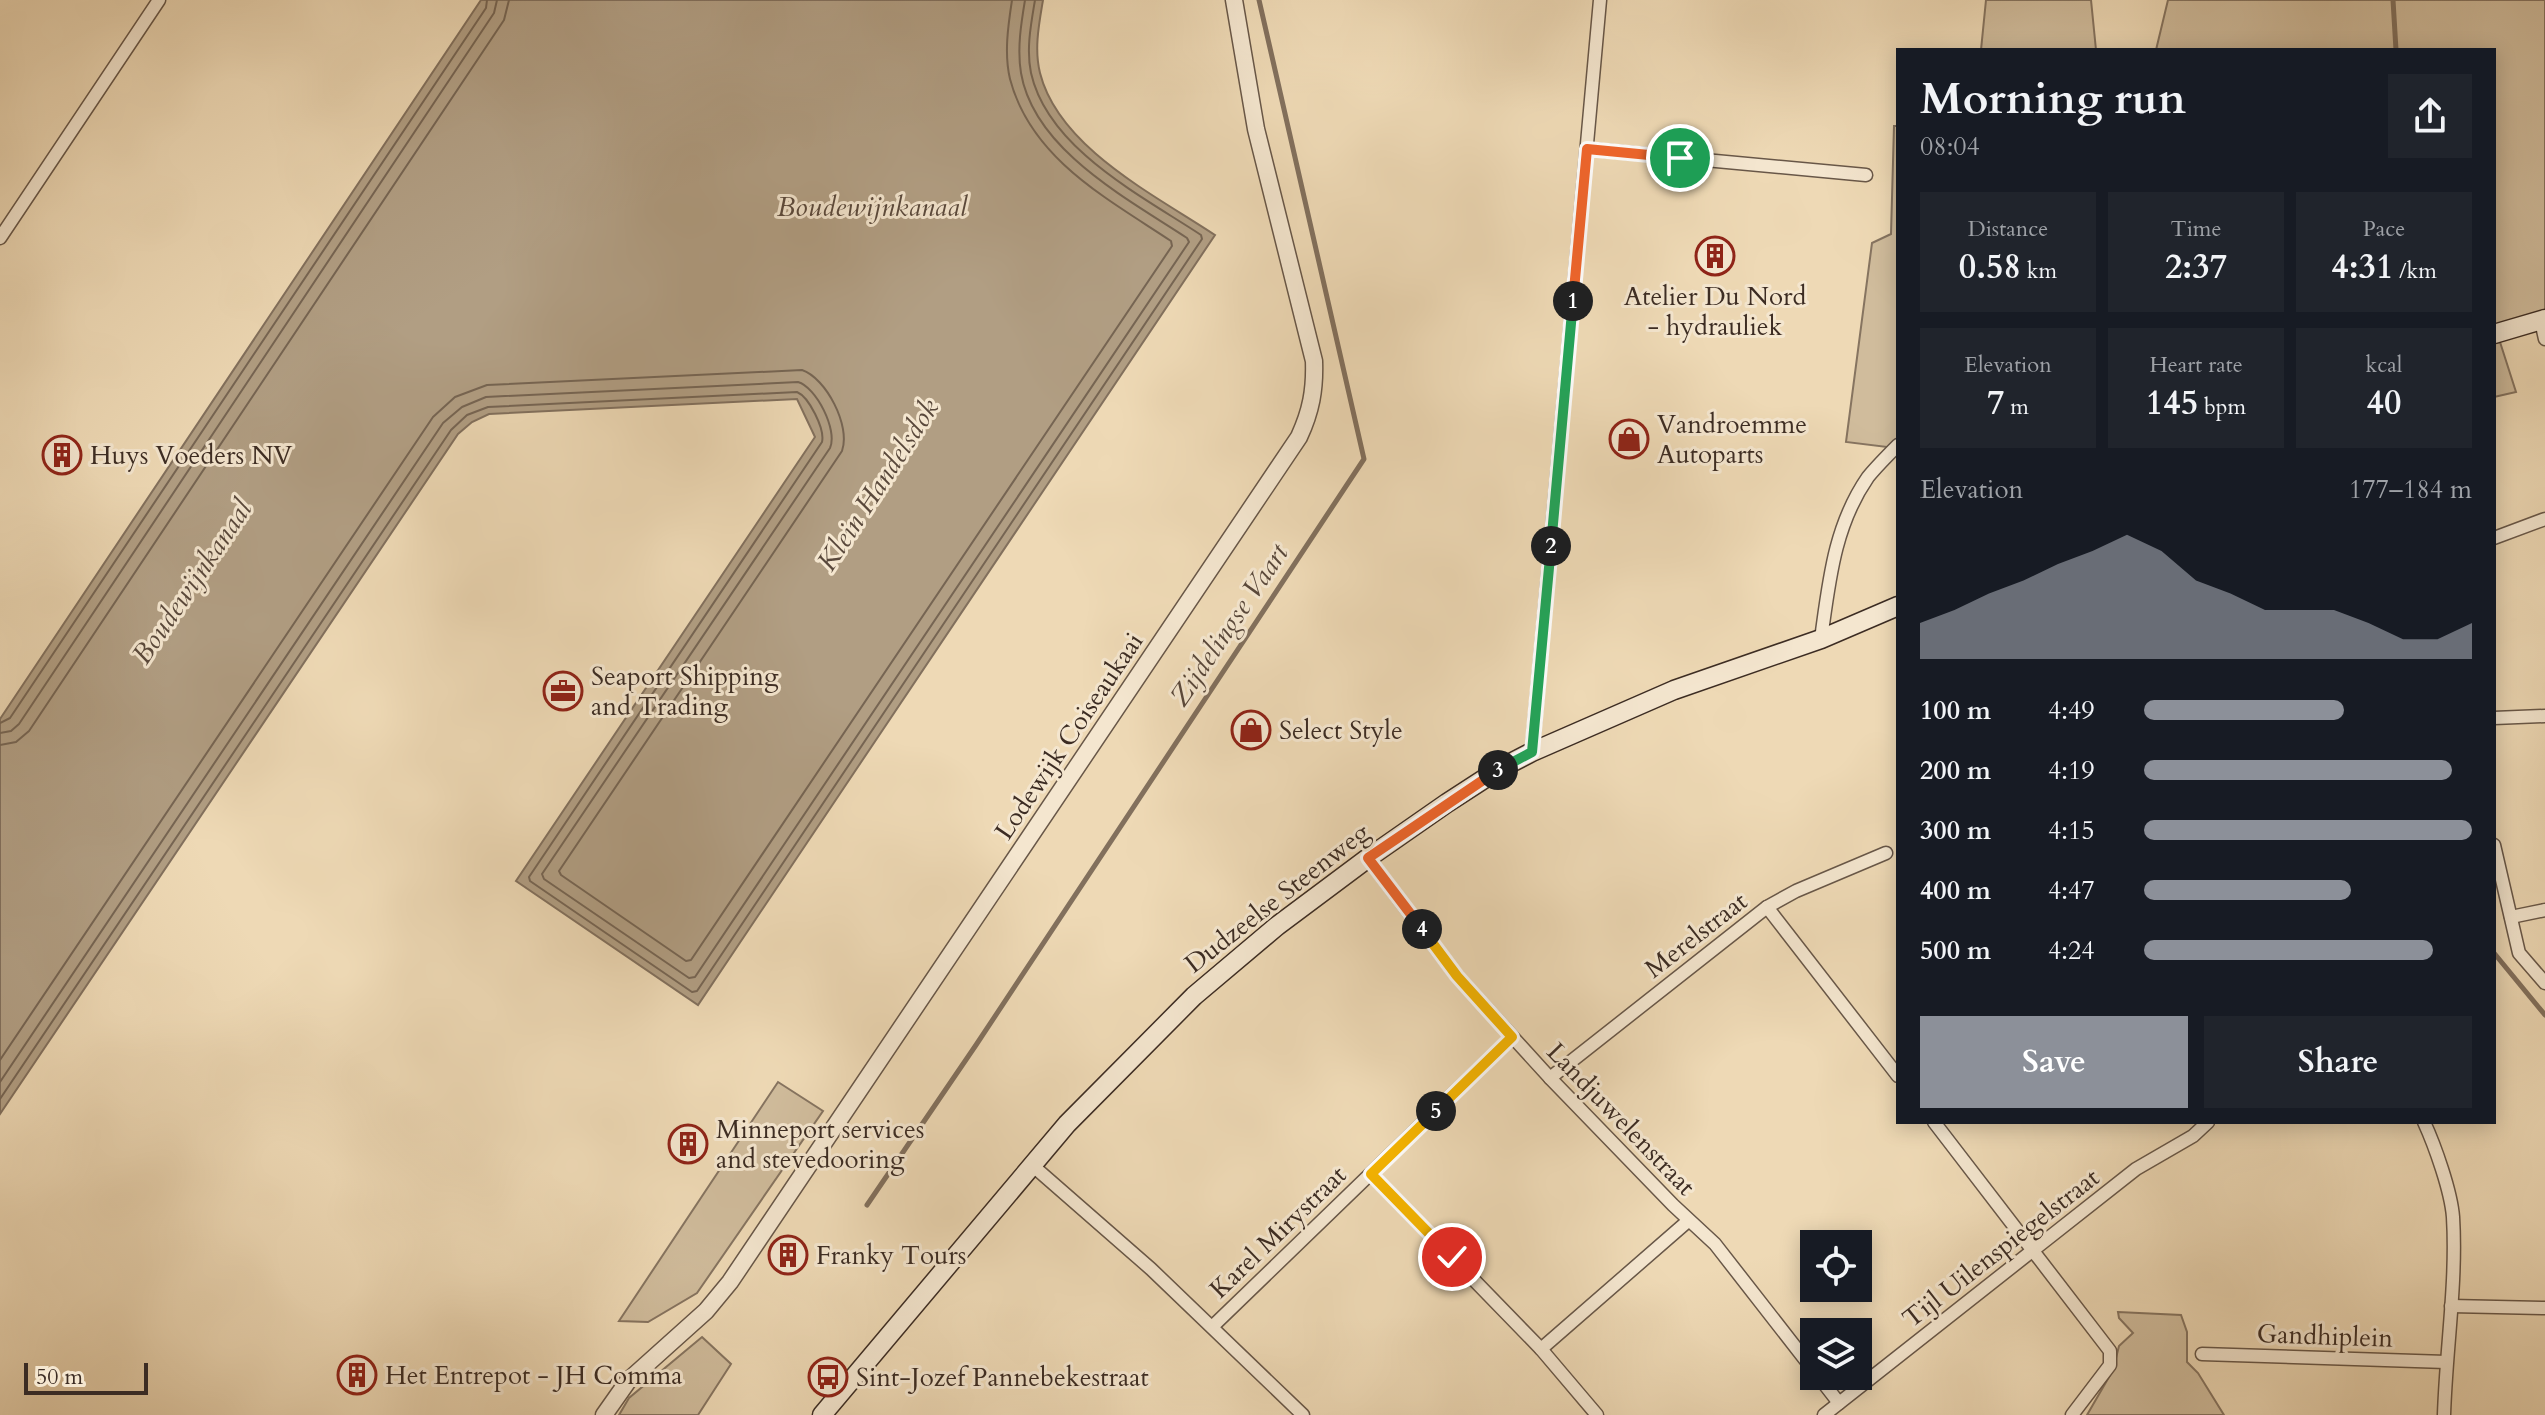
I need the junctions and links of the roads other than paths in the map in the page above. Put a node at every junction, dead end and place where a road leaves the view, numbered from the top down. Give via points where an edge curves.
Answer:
1 (159, 0) edge
2 (1234, 0) edge
3 (1600, 0) edge
4 (1587, 149) junction
5 (1866, 175) dead end
6 (0, 238) edge
7 (2544, 326) edge
8 (2496, 334) edge
9 (1896, 447) edge
10 (2545, 519) edge
11 (2496, 537) edge
12 (1896, 607) edge
13 (1821, 639) junction
14 (2545, 716) edge
15 (2496, 718) edge
16 (1532, 752) junction
17 (1886, 853) dead end
18 (2496, 853) edge
19 (1368, 858) junction
20 (1767, 907) junction
21 (2545, 910) edge
22 (2511, 917) junction
23 (2545, 983) edge
24 (1512, 1037) junction
25 (1896, 1071) edge
26 (1550, 1078) junction
27 (1936, 1124) edge
28 (2206, 1124) edge
29 (2425, 1124) edge
30 (1032, 1165) junction
31 (1371, 1174) junction
32 (1688, 1221) junction
33 (2035, 1251) junction
34 (2451, 1306) junction
35 (2545, 1308) edge
36 (1213, 1326) junction
37 (1541, 1349) junction
38 (1800, 1353) edge
39 (2202, 1354) dead end
40 (2446, 1362) junction
41 (1829, 1390) edge
42 (1839, 1403) junction
43 (604, 1415) edge
44 (822, 1415) edge
45 (1303, 1415) edge
46 (1597, 1415) edge
47 (1824, 1415) edge
48 (2072, 1415) edge
49 (2444, 1415) edge

1 - 6 street
2 - 43 street, Lodewijk Coiseaukaai via 1256,129 1314,361 1315,389 1299,437 730,1282 706,1311 628,1381
3 - 4 street
4 - 5 street
4 - 16 street
7 - 8 main road
9 - 13 street via 1852,503 1832,556
10 - 11 street
12 - 13 main road, Dudzeelse Steenweg
13 - 16 main road, Dudzeelse Steenweg via 1674,690
14 - 15 street
16 - 19 main road, Dudzeelse Steenweg
17 - 20 street, Merelstraat
18 - 22 street
19 - 24 street, Landjuwelenstraat via 1457,976
19 - 30 main road, Dudzeelse Steenweg via 1194,996
20 - 25 street
20 - 26 street, Merelstraat
21 - 22 street
22 - 23 street via 2519,953
24 - 26 street, Landjuwelenstraat
24 - 31 street, Karel Mirystraat
26 - 32 street, Landjuwelenstraat
27 - 33 street
28 - 33 street, Tijl Uilenspiegelstraat via 2136,1169
29 - 34 street via 2453,1214
30 - 36 street
30 - 44 main road, Dudzeelse Steenweg
31 - 36 street, Karel Mirystraat
31 - 37 street
32 - 37 street
32 - 38 street, Landjuwelenstraat via 1715,1244
33 - 42 street, Tijl Uilenspiegelstraat
33 - 48 street via 2110,1351 2110,1365
34 - 35 street
34 - 40 street
36 - 45 street
37 - 46 street
39 - 40 street, Gandhiplein
40 - 49 street
41 - 42 street
42 - 47 street, Tijl Uilenspiegelstraat

